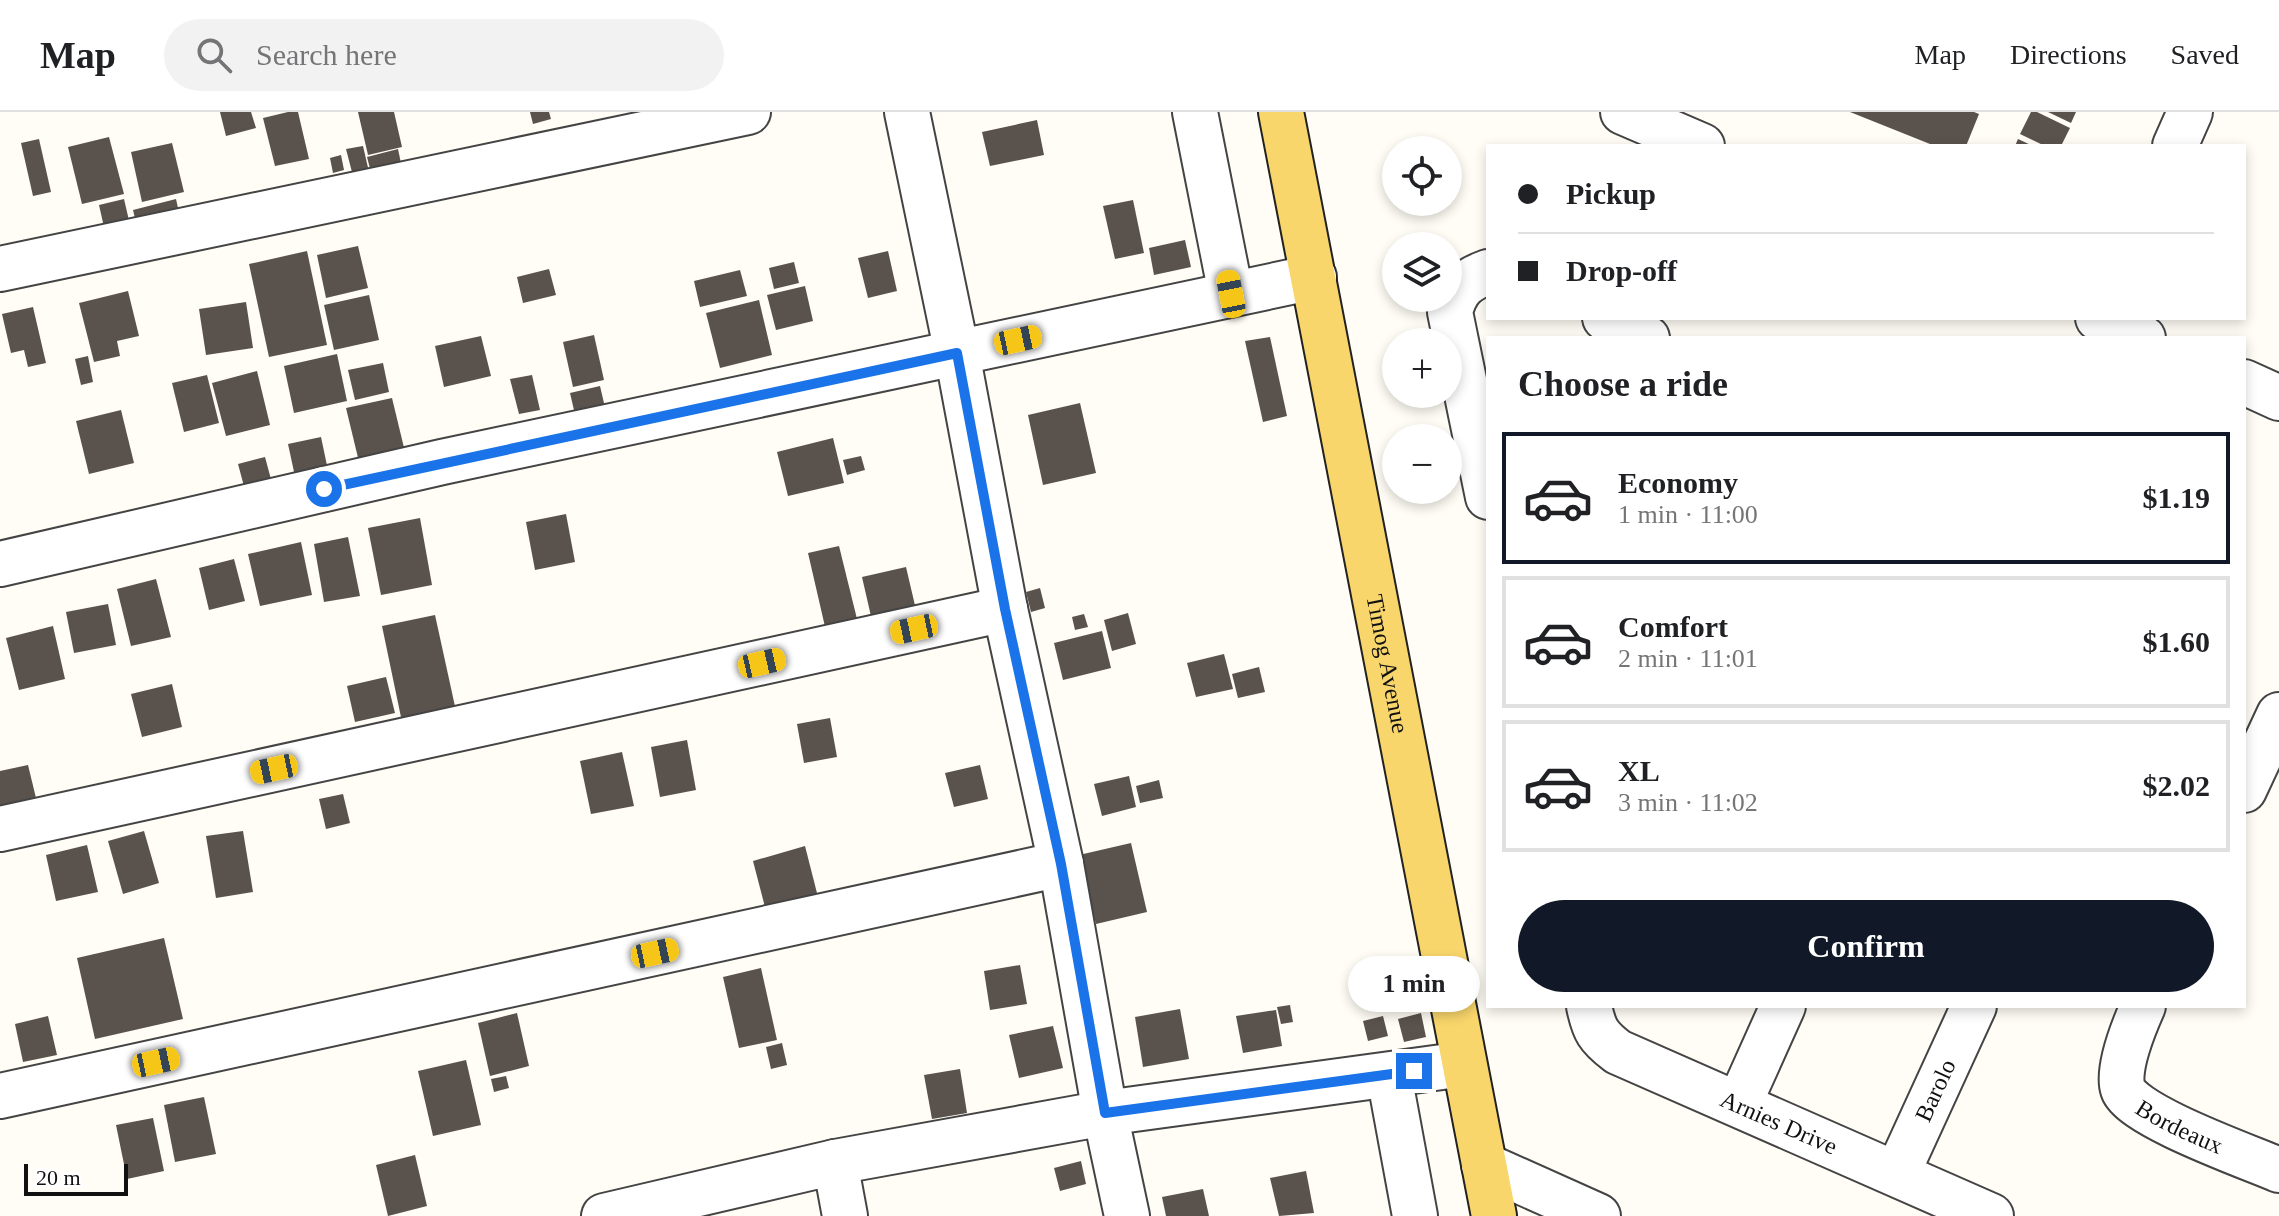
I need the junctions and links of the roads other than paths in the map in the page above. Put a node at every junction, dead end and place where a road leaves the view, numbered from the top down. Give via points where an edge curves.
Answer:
1 (748, 112) edge
2 (907, 112) edge
3 (1195, 112) edge
4 (1281, 112) edge
5 (1623, 112) edge
6 (2190, 112) edge
7 (1697, 144) edge
8 (2176, 144) edge
9 (0, 269) edge
10 (1478, 275) edge
11 (1314, 277) junction
12 (1231, 294) junction
13 (1609, 320) edge
14 (2102, 320) edge
15 (1643, 336) edge
16 (2138, 336) edge
17 (957, 353) junction
18 (1486, 487) edge
19 (0, 564) edge
20 (1005, 609) junction
21 (2279, 715) edge
22 (2246, 786) edge
23 (0, 829) edge
24 (1061, 864) junction
25 (1590, 1008) edge
26 (1782, 1008) edge
27 (1973, 1008) edge
28 (2142, 1008) edge
29 (1464, 1064) junction
30 (1389, 1075) junction
31 (0, 1096) edge
32 (1739, 1104) junction
33 (1105, 1113) junction
34 (835, 1162) junction
35 (1484, 1165) junction
36 (2279, 1170) edge
37 (1897, 1174) junction
38 (604, 1216) edge
39 (845, 1216) edge
40 (1127, 1216) edge
41 (1415, 1216) edge
42 (1494, 1216) edge
43 (1598, 1216) edge
44 (1991, 1216) edge

1 - 9 street
2 - 17 street
3 - 12 street
4 - 11 main road, Timog Avenue
5 - 7 street
6 - 8 street
10 - 18 street via 1454,293 1450,312
11 - 12 street
11 - 29 main road, Timog Avenue
12 - 17 street
13 - 15 street
14 - 16 street
17 - 19 street via 442,462
17 - 20 street
20 - 23 street
20 - 24 street
21 - 22 street
24 - 31 street
24 - 33 street
25 - 32 street, Arnies Drive via 1600,1039 1618,1052
26 - 32 street
27 - 37 street, Barolo
28 - 36 street, Bordeaux via 2123,1070 2123,1089 2135,1104
29 - 30 street
29 - 35 main road, Timog Avenue
30 - 33 street
30 - 41 street
32 - 37 street, Arnies Drive
33 - 34 street
33 - 40 street
34 - 38 street
34 - 39 street
35 - 42 main road, Timog Avenue
35 - 43 street
37 - 44 street, Arnies Drive

